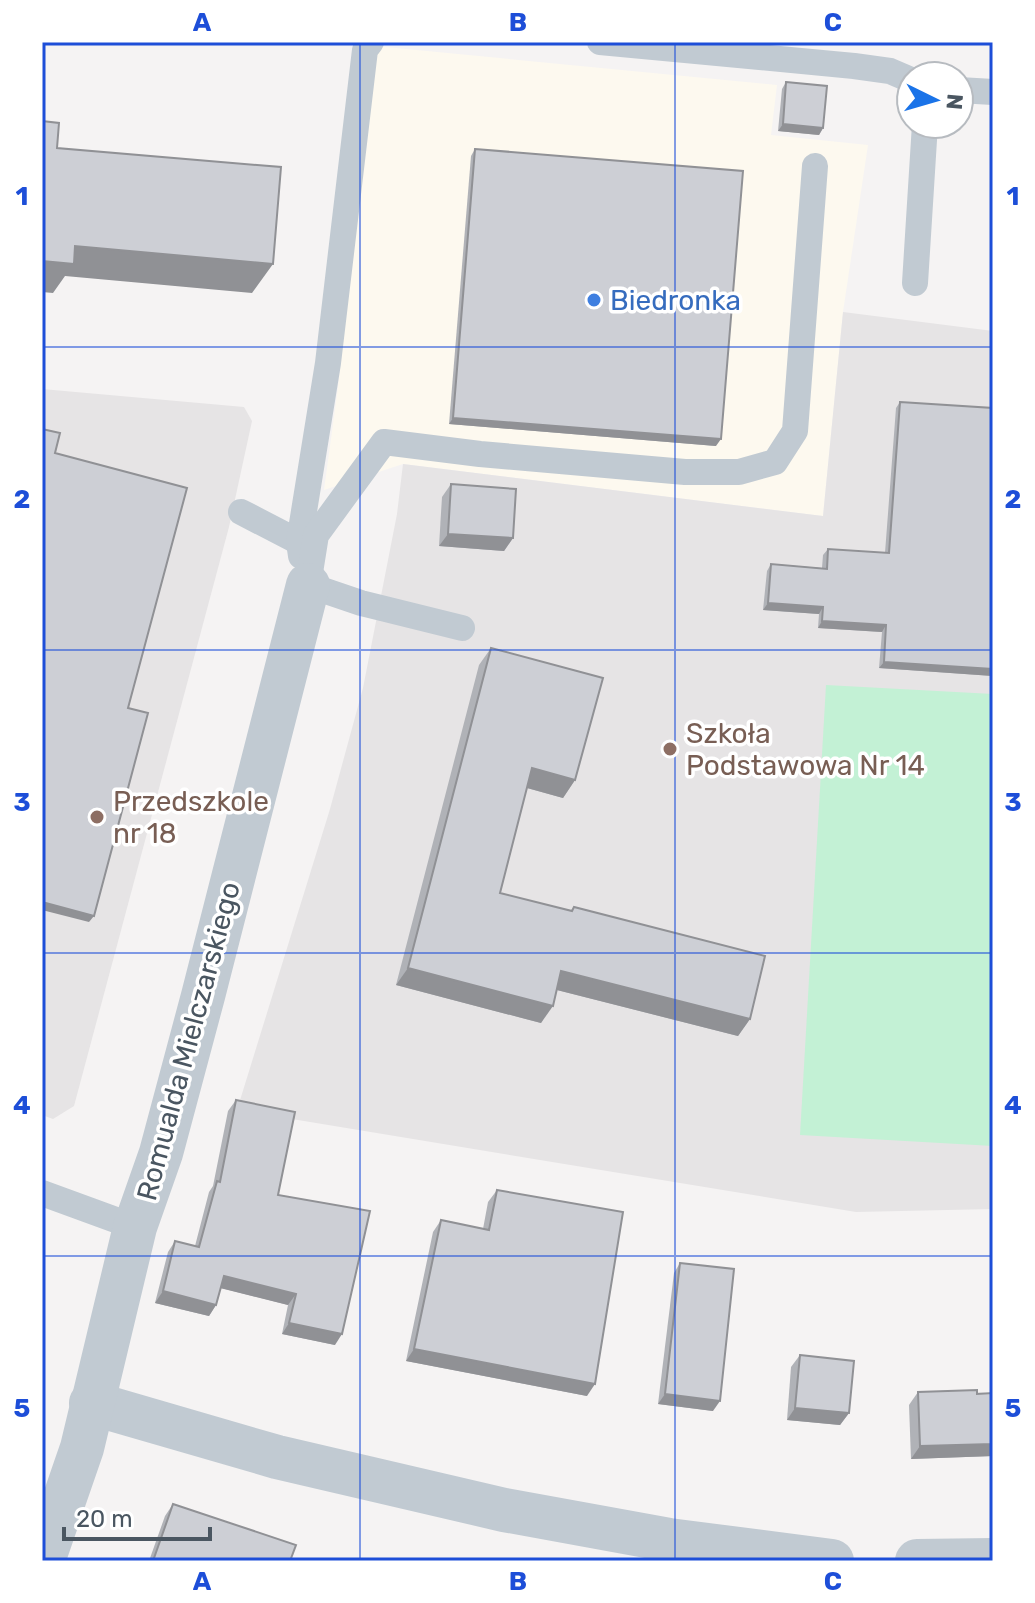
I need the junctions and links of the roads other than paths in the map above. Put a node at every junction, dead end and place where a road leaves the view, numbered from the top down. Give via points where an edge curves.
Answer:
1 (371, 42) edge
2 (600, 42) edge
3 (630, 43) edge
4 (895, 73) edge
5 (924, 140) edge
6 (815, 166) dead end
7 (915, 283) dead end
8 (241, 512) dead end
9 (299, 542) junction
10 (308, 585) junction
11 (462, 628) dead end
12 (42, 1193) edge
13 (135, 1227) junction
14 (91, 1403) junction
15 (993, 1560) edge
16 (43, 1561) edge
17 (832, 1561) edge
18 (917, 1561) edge

1 - 9 lane via 365,50 328,363
2 - 3 lane
3 - 4 lane
5 - 7 lane
6 - 10 lane via 795,431 775,462 739,472 685,472 384,442 316,535
8 - 9 lane
9 - 10 lane
10 - 11 lane
10 - 13 street, Romualda Mielczarskiego via 161,1153
12 - 13 lane
13 - 14 street, Romualda Mielczarskiego
14 - 16 street, Romualda Mielczarskiego via 82,1448
14 - 17 street via 277,1457 504,1510 669,1540
15 - 18 street

